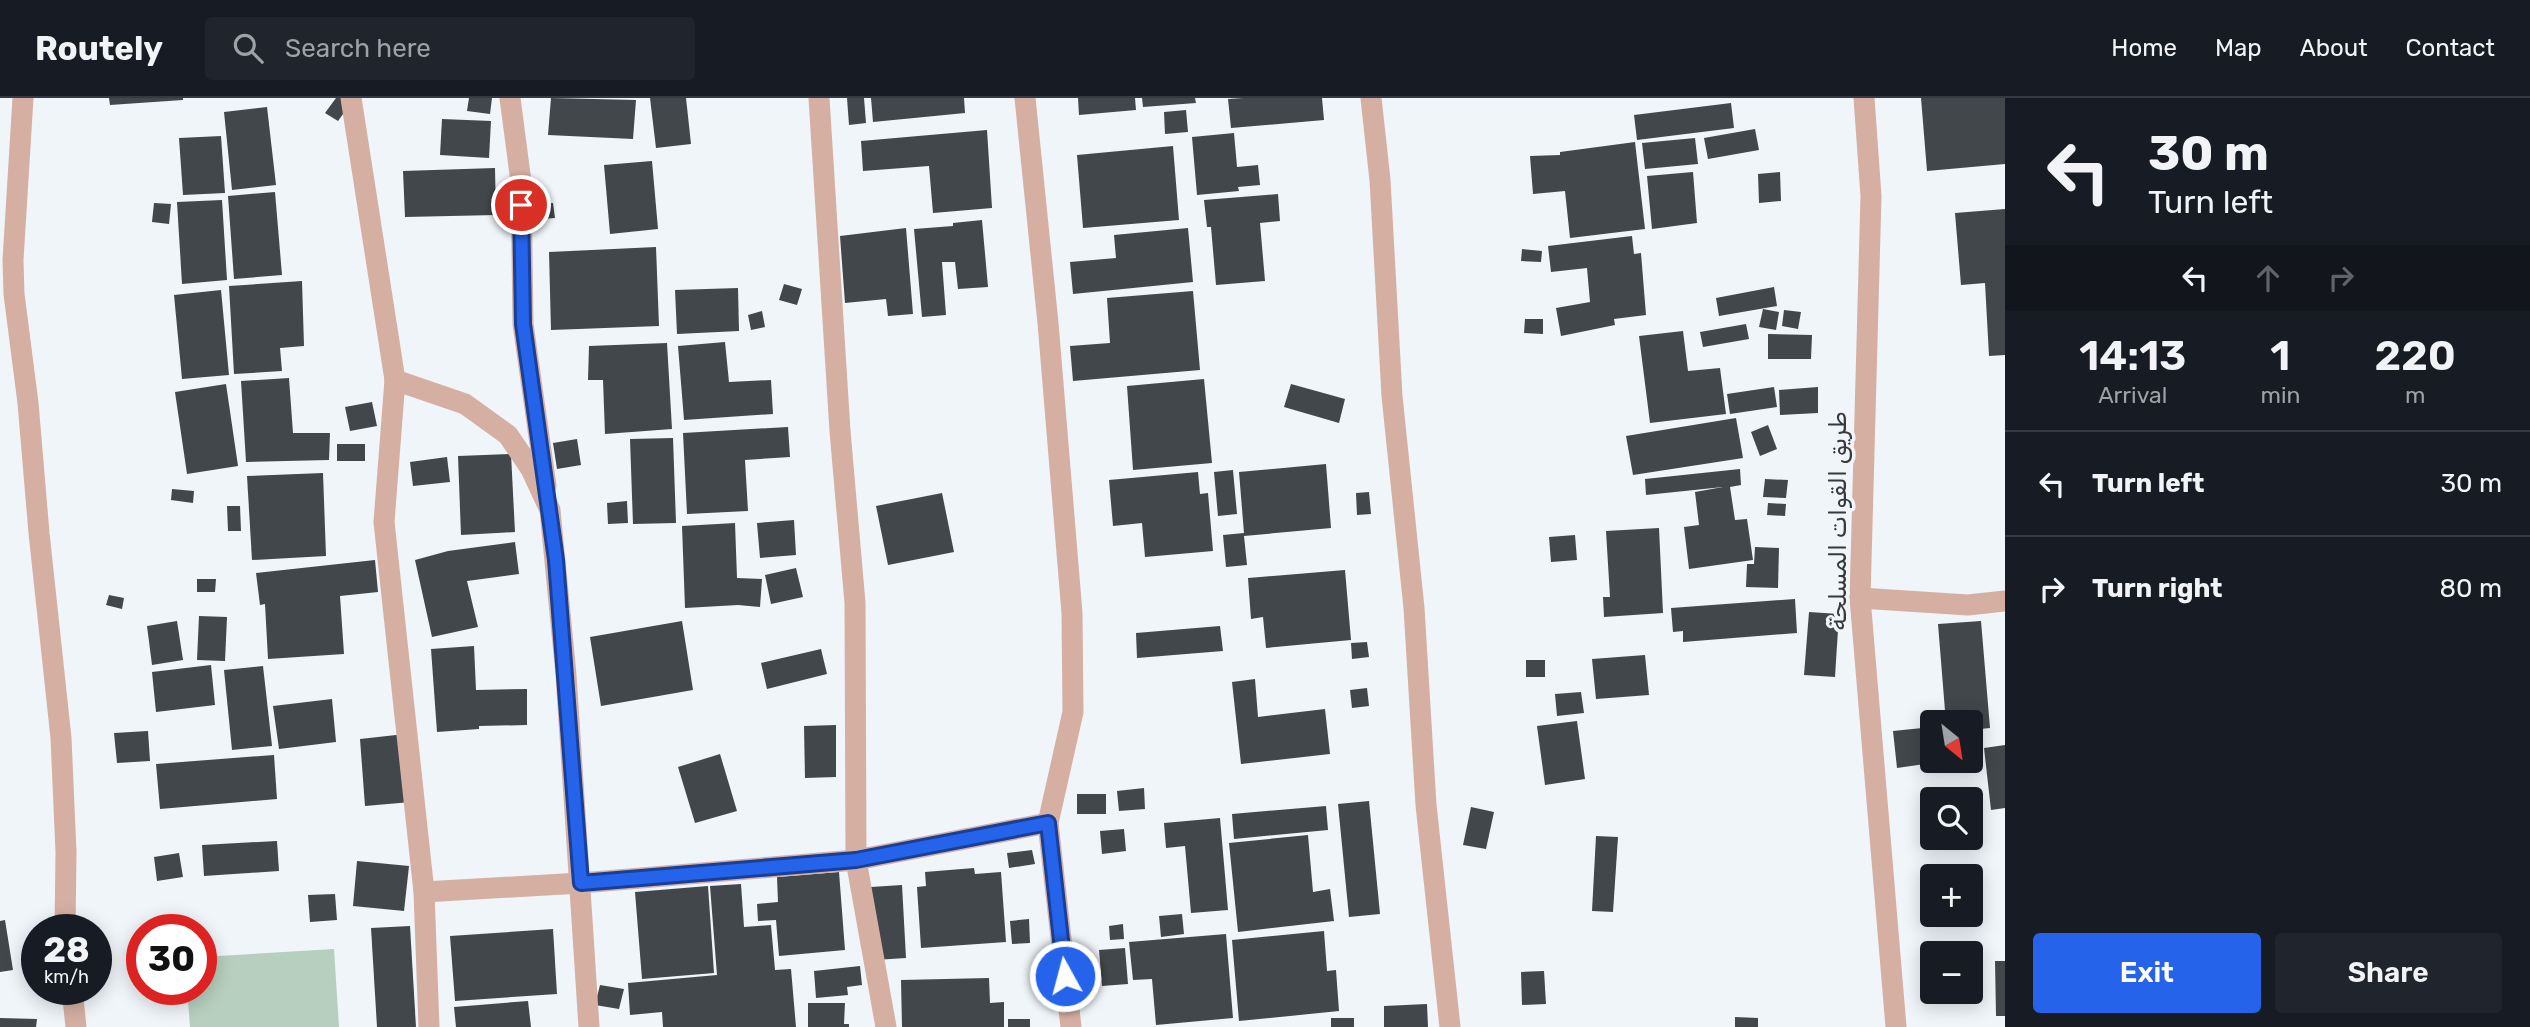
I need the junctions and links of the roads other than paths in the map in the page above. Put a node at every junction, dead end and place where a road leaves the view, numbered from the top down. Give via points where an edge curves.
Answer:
1 (23, 98) edge
2 (351, 98) edge
3 (510, 98) edge
4 (819, 98) edge
5 (1025, 98) edge
6 (1371, 98) edge
7 (1864, 98) edge
8 (394, 380) junction
9 (550, 510) junction
10 (1860, 598) junction
11 (2005, 601) edge
12 (1048, 823) junction
13 (856, 860) junction
14 (581, 883) junction
15 (424, 892) junction
16 (65, 914) edge
17 (74, 1005) edge
18 (76, 1027) edge
19 (429, 1027) edge
20 (589, 1027) edge
21 (886, 1027) edge
22 (1071, 1027) edge
23 (1450, 1027) edge
24 (1896, 1027) edge

1 - 16 street via 14,294 61,738
2 - 8 street
3 - 9 street via 521,182 523,324
4 - 13 street via 855,603
5 - 12 street via 1072,612 1073,712
6 - 23 street via 1426,805
7 - 10 street, طريق القوات المسلحة via 1871,196
8 - 9 street via 465,404 509,435
8 - 15 street via 384,522
9 - 14 street
10 - 11 street via 1968,605
10 - 24 street, طريق القوات المسلحة
12 - 13 street
12 - 22 street
13 - 14 street
13 - 21 street
14 - 15 street
14 - 20 street
15 - 19 street
17 - 18 street

